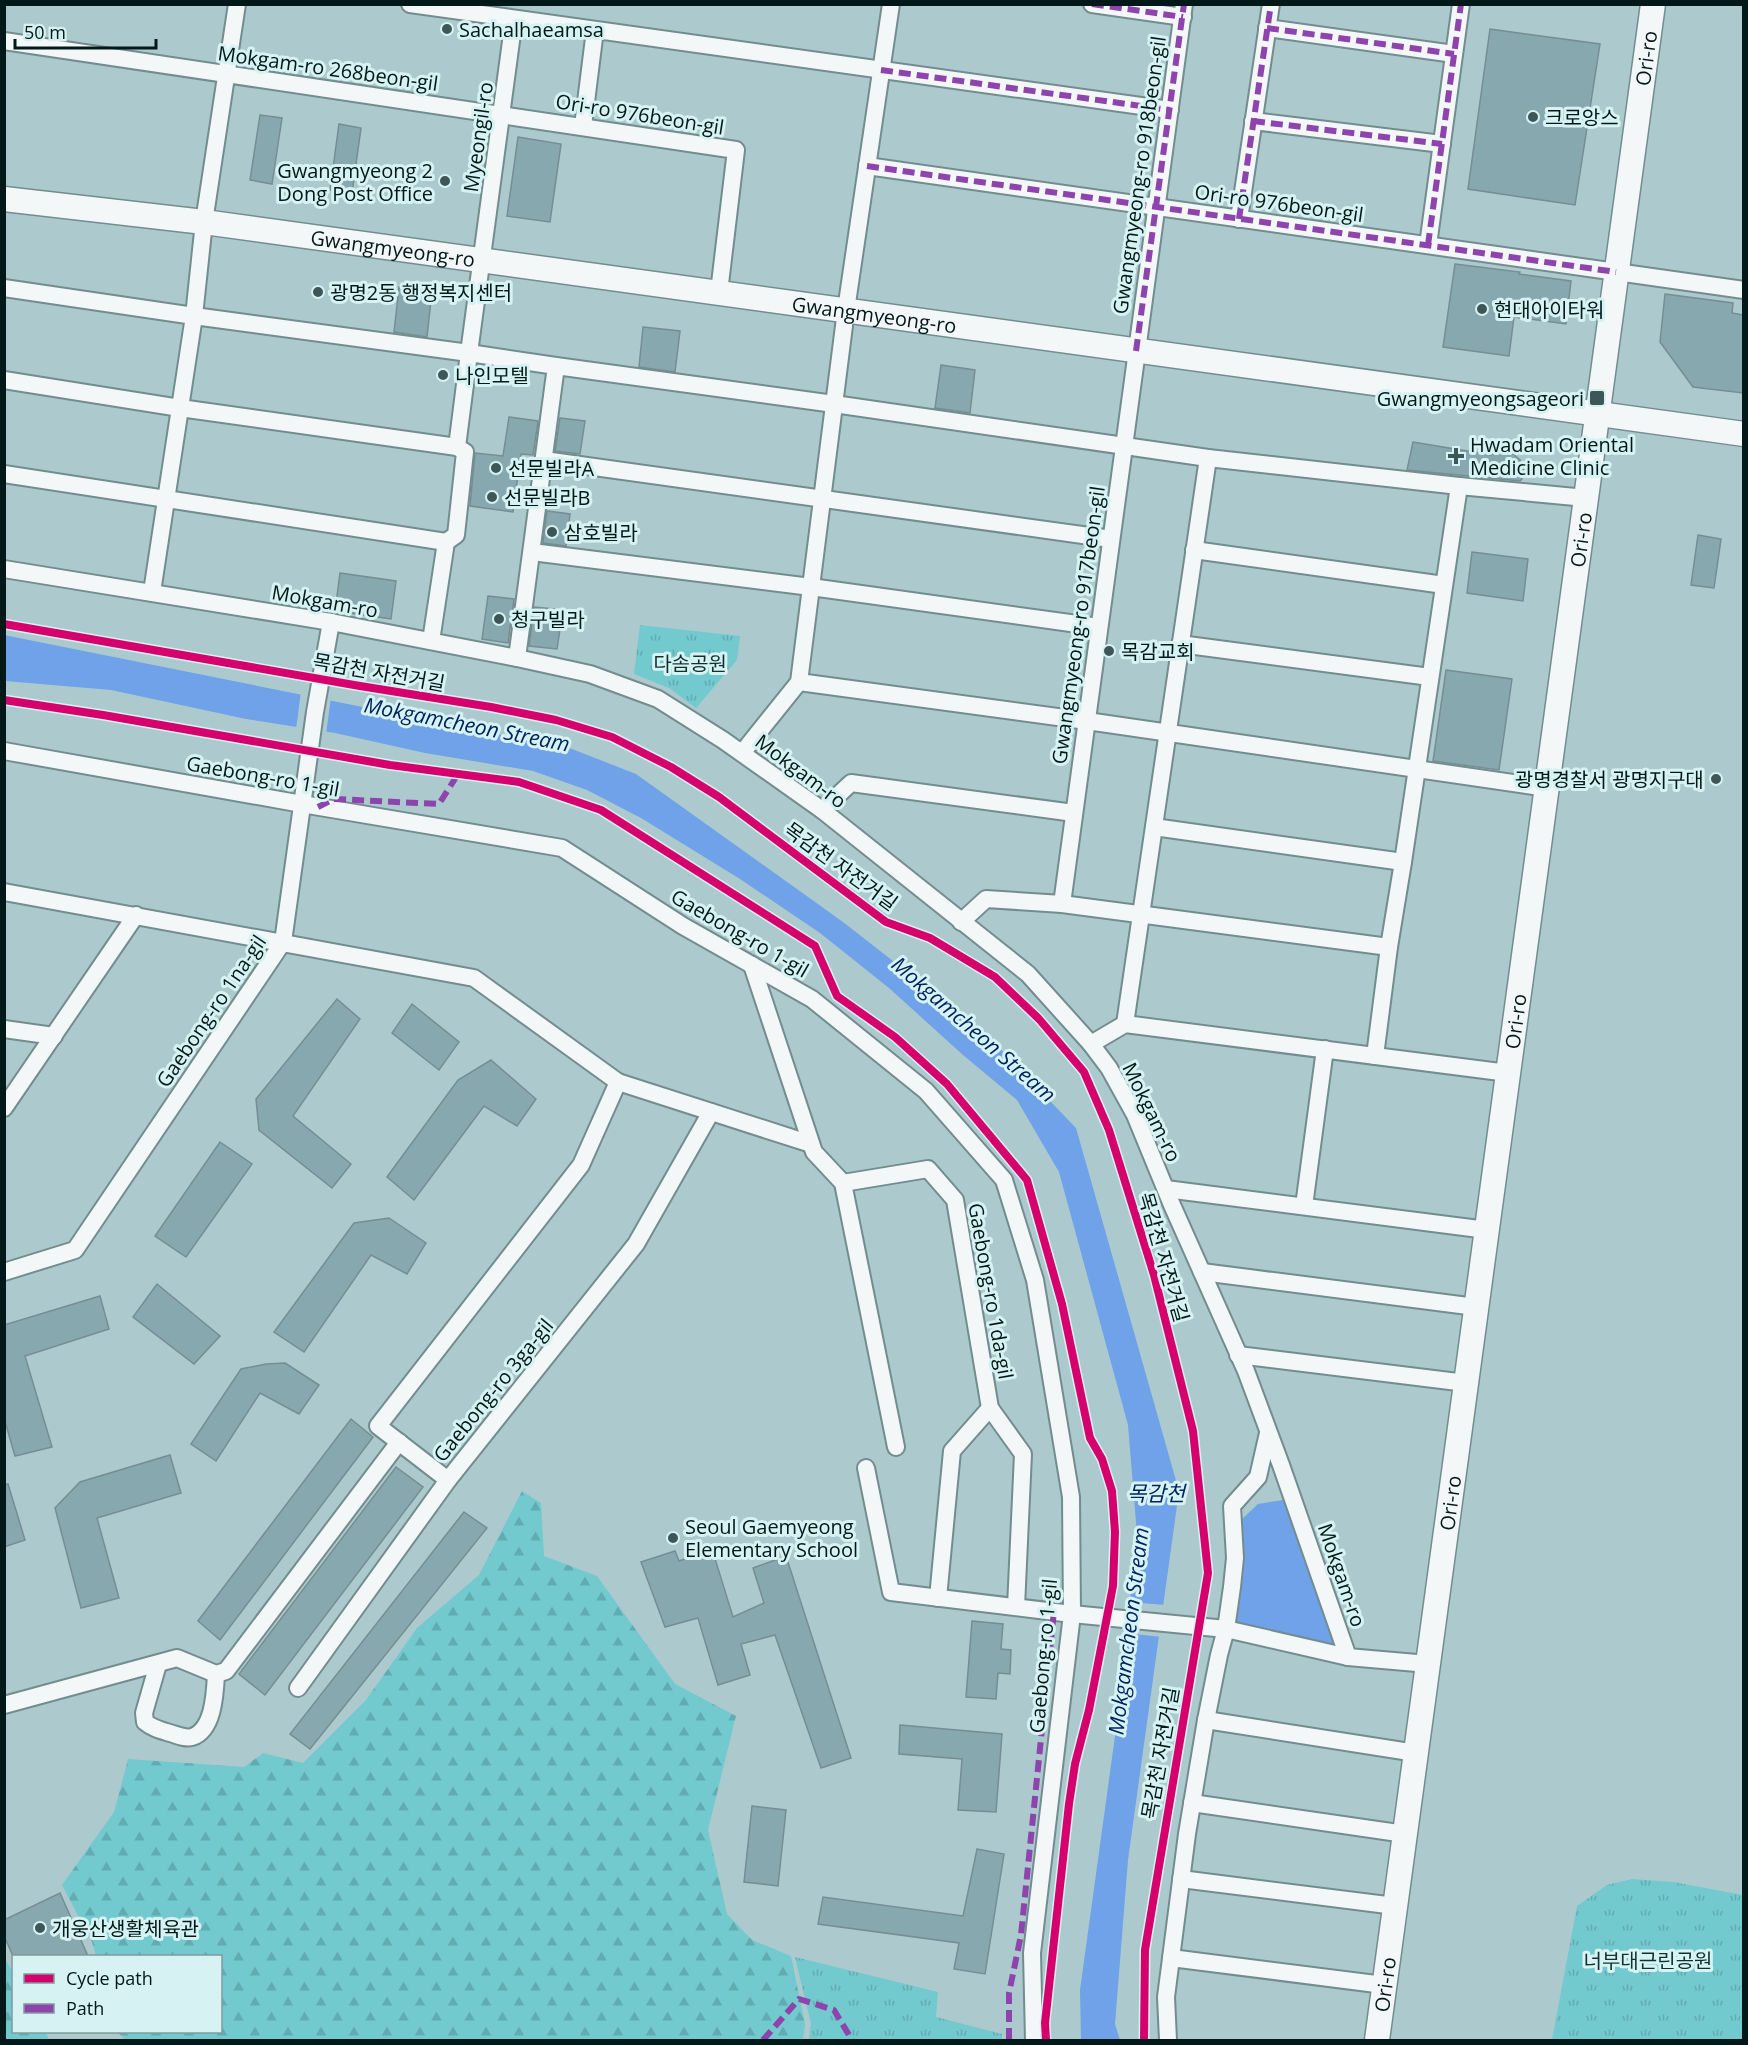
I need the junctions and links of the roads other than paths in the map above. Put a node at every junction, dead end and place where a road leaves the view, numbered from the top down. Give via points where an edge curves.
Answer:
1 (237, 4) edge
2 (410, 4) edge
3 (891, 4) edge
4 (1092, 4) edge
5 (1271, 4) edge
6 (1461, 4) edge
7 (1653, 4) edge
8 (1183, 11) edge
9 (514, 19) junction
10 (1267, 28) junction
11 (595, 30) junction
12 (4, 41) edge
13 (1454, 54) junction
14 (881, 70) junction
15 (226, 75) junction
16 (1170, 110) junction
17 (503, 114) junction
18 (1254, 121) junction
19 (583, 126) junction
20 (1442, 144) junction
21 (867, 166) junction
22 (4, 199) edge
23 (1156, 207) junction
24 (1239, 219) junction
25 (204, 222) junction
26 (1428, 245) junction
27 (483, 260) junction
28 (1617, 272) junction
29 (4, 288) edge
30 (1743, 289) edge
31 (719, 292) junction
32 (846, 310) junction
33 (194, 316) junction
34 (1136, 351) junction
35 (469, 353) junction
36 (556, 366) junction
37 (4, 380) edge
38 (834, 404) junction
39 (180, 408) junction
40 (1597, 413) junction
41 (1743, 434) edge
42 (457, 447) junction
43 (1124, 447) junction
44 (1208, 458) junction
45 (544, 460) junction
46 (4, 474) edge
47 (1459, 486) junction
48 (822, 497) junction
49 (1586, 498) junction
50 (166, 499) junction
51 (1111, 539) junction
52 (446, 542) junction
53 (1194, 550) junction
54 (532, 552) junction
55 (4, 570) edge
56 (1444, 585) junction
57 (811, 587) junction
58 (152, 592) junction
59 (1099, 627) junction
60 (330, 631) junction
61 (431, 641) junction
62 (1180, 644) junction
63 (517, 658) junction
64 (1430, 677) junction
65 (799, 682) junction
66 (1087, 720) junction
67 (1167, 733) junction
68 (4, 751) edge
69 (742, 753) junction
70 (1417, 769) junction
71 (1546, 788) junction
72 (302, 804) junction
73 (822, 810) junction
74 (1074, 813) junction
75 (1154, 827) junction
76 (1403, 862) junction
77 (4, 891) edge
78 (1062, 904) junction
79 (136, 915) junction
80 (1141, 915) junction
81 (961, 922) junction
82 (283, 942) junction
83 (1389, 947) junction
84 (752, 965) junction
85 (1125, 1024) junction
86 (4, 1029) edge
87 (54, 1036) junction
88 (1091, 1044) junction
89 (1325, 1049) junction
90 (1375, 1056) junction
91 (1508, 1073) junction
92 (618, 1083) junction
93 (4, 1108) edge
94 (711, 1112) junction
95 (811, 1144) junction
96 (843, 1183) junction
97 (1166, 1189) junction
98 (1304, 1206) junction
99 (1487, 1230) junction
100 (4, 1272) edge
101 (1202, 1272) junction
102 (1476, 1307) junction
103 (1238, 1355) junction
104 (1466, 1383) junction
105 (990, 1408) junction
106 (1269, 1432) junction
107 (399, 1442) junction
108 (896, 1447) dead end
109 (866, 1468) dead end
110 (448, 1480) junction
111 (938, 1598) junction
112 (1016, 1607) junction
113 (1077, 1614) junction
114 (1219, 1628) junction
115 (1348, 1657) junction
116 (158, 1664) junction
117 (1428, 1664) junction
118 (216, 1674) junction
119 (298, 1688) dead end
120 (4, 1706) edge
121 (1206, 1720) junction
122 (1416, 1753) junction
123 (1192, 1803) junction
124 (1405, 1834) junction
125 (1181, 1879) junction
126 (1395, 1906) junction
127 (1171, 1958) junction
128 (1384, 1984) junction
129 (1034, 2040) edge
130 (1168, 2040) edge
131 (1377, 2040) edge

1 - 15 street
2 - 9 street
3 - 14 street
4 - 8 street via 1159,14
5 - 10 street
6 - 13 street
7 - 28 main road, Ori-ro
8 - 16 street, Gwangmyeong-ro 918beon-gil
9 - 11 street
9 - 17 street, Myeongil-ro
10 - 13 street
10 - 18 street
11 - 14 street
11 - 19 street
12 - 15 street, Mokgam-ro 268beon-gil
13 - 20 street
14 - 16 street
14 - 21 street
15 - 17 street, Mokgam-ro 268beon-gil
15 - 25 street
16 - 23 street, Gwangmyeong-ro 918beon-gil
17 - 19 street, Ori-ro 976beon-gil
17 - 27 street, Myeongil-ro
18 - 20 street
18 - 24 street
19 - 31 street, Ori-ro 976beon-gil via 736,150
20 - 26 street
21 - 23 street, Ori-ro 976beon-gil
21 - 32 street
22 - 25 main road, Gwangmyeong-ro
23 - 24 street, Ori-ro 976beon-gil
23 - 34 street, Gwangmyeong-ro 918beon-gil
24 - 26 street, Ori-ro 976beon-gil
25 - 27 main road, Gwangmyeong-ro
25 - 33 street
26 - 28 street, Ori-ro 976beon-gil
27 - 31 main road, Gwangmyeong-ro
27 - 35 street, Myeongil-ro
28 - 30 street, Ori-ro 976beon-gil
28 - 40 main road, Ori-ro
29 - 33 street
31 - 32 main road, Gwangmyeong-ro
32 - 34 main road, Gwangmyeong-ro
32 - 38 street
33 - 35 street
33 - 39 street
34 - 40 main road, Gwangmyeong-ro
34 - 43 street, Gwangmyeong-ro 917beon-gil
35 - 36 street
35 - 42 street, Myeongil-ro
36 - 38 street
36 - 45 street
37 - 39 street
38 - 43 street
38 - 48 street
39 - 42 street
39 - 50 street
40 - 41 main road, Gwangmyeong-ro
40 - 49 main road, Ori-ro
42 - 52 street via 465,452 456,536
43 - 44 street
43 - 51 street, Gwangmyeong-ro 917beon-gil
44 - 47 street
44 - 53 street
45 - 48 street
45 - 54 street
46 - 50 street
47 - 49 street
47 - 56 street
48 - 51 street
48 - 57 street
49 - 71 main road, Ori-ro
50 - 52 street
50 - 58 street
51 - 59 street, Gwangmyeong-ro 917beon-gil
52 - 61 street
53 - 56 street
53 - 62 street
54 - 57 street
54 - 63 street
55 - 58 street, Mokgam-ro
56 - 64 street
57 - 59 street
57 - 65 street
58 - 60 street, Mokgam-ro
59 - 66 street, Gwangmyeong-ro 917beon-gil
60 - 61 street, Mokgam-ro
60 - 72 street, Gaebong-ro 1na-gil
61 - 63 street, Mokgam-ro
62 - 64 street
62 - 67 street
63 - 69 street, Mokgam-ro via 591,674 658,699
64 - 70 street
65 - 66 street
65 - 69 street
66 - 67 street
66 - 74 street, Gwangmyeong-ro 917beon-gil
67 - 70 street
67 - 75 street
68 - 72 street, Gaebong-ro 1-gil
69 - 73 street, Mokgam-ro
70 - 71 street
70 - 76 street
71 - 91 main road, Ori-ro
72 - 82 street, Gaebong-ro 1na-gil
72 - 84 street, Gaebong-ro 1-gil via 562,848 683,927
73 - 74 street via 851,783
73 - 81 street, Mokgam-ro
74 - 78 street, Gwangmyeong-ro 917beon-gil
75 - 76 street
75 - 80 street
76 - 83 street
77 - 79 street
78 - 80 street
78 - 81 street via 986,899
79 - 82 street
79 - 87 street
80 - 83 street
80 - 85 street
81 - 88 street, Mokgam-ro via 1028,974
82 - 92 street via 474,978
82 - 100 street, Gaebong-ro 1na-gil via 75,1250
83 - 90 street
84 - 95 street
84 - 113 street, Gaebong-ro 1-gil via 812,999 926,1091 1004,1180 1035,1280 1071,1497
85 - 88 street
85 - 89 street
86 - 87 street
87 - 93 street
88 - 97 street, Mokgam-ro via 1135,1115
89 - 90 street
89 - 98 street
90 - 91 street
91 - 99 main road, Ori-ro
92 - 94 street
92 - 107 street, Gaebong-ro 3ga-gil via 581,1166 378,1426
94 - 95 street
94 - 110 street, Gaebong-ro 3ga-gil via 636,1244
95 - 96 street
96 - 105 street, Gaebong-ro 1da-gil via 928,1169 956,1200
96 - 108 street
97 - 98 street
97 - 101 street, Mokgam-ro
98 - 99 street
99 - 102 main road, Ori-ro
101 - 102 street
101 - 103 street, Mokgam-ro
102 - 104 main road, Ori-ro
103 - 104 street
103 - 106 street, Mokgam-ro
104 - 117 main road, Ori-ro
105 - 111 street via 952,1451
105 - 112 street via 1023,1454
106 - 114 street via 1258,1477 1232,1506 1235,1558
106 - 115 street, Mokgam-ro
107 - 110 street, Gaebong-ro 3ga-gil
107 - 118 street via 226,1671
109 - 111 street via 891,1592
110 - 119 street
111 - 112 street
112 - 113 street
113 - 114 street
113 - 129 street, Gaebong-ro 1-gil via 1032,1953
114 - 115 street
114 - 121 street
115 - 117 street, Mokgam-ro
116 - 118 street via 177,1658
116 - 118 street via 145,1722 151,1728 181,1737 199,1733 210,1716
116 - 120 street
117 - 122 main road, Ori-ro
121 - 122 street
121 - 123 street
122 - 124 main road, Ori-ro
123 - 124 street
123 - 125 street
124 - 126 main road, Ori-ro
125 - 126 street
125 - 127 street
126 - 128 main road, Ori-ro
127 - 128 street
127 - 130 street via 1166,1997
128 - 131 main road, Ori-ro

